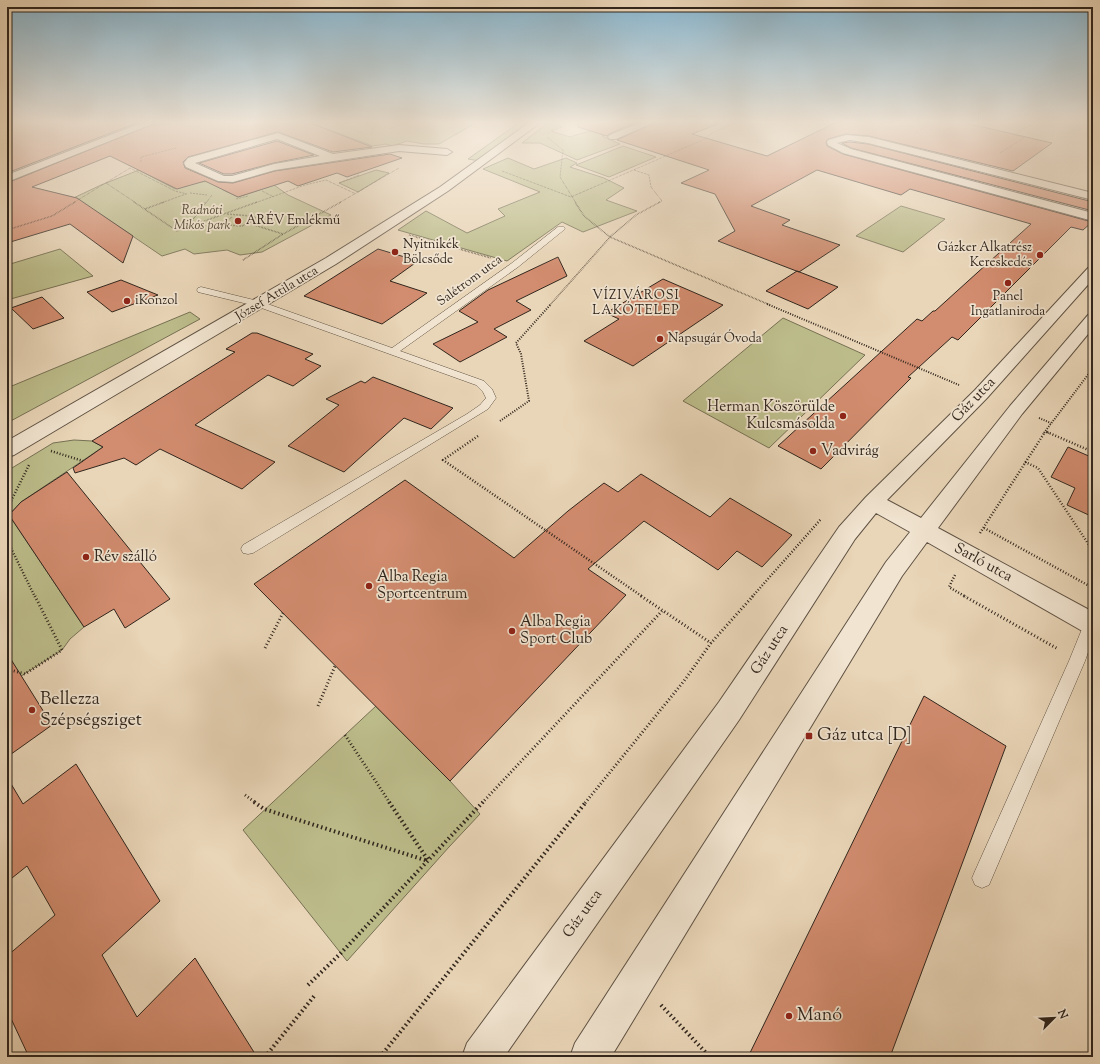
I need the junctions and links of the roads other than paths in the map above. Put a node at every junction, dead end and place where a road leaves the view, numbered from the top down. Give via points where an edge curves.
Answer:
1 (26, 172) edge
2 (204, 172) edge
3 (260, 172) edge
4 (468, 172) edge
5 (921, 172) edge
6 (996, 172) edge
7 (7, 179) edge
8 (1093, 197) edge
9 (1093, 217) edge
10 (561, 229) dead end
11 (1093, 271) edge
12 (201, 290) dead end
13 (259, 304) junction
14 (1093, 318) edge
15 (393, 352) junction
16 (7, 450) edge
17 (873, 502) junction
18 (923, 530) junction
19 (248, 549) dead end
20 (1092, 624) edge
21 (982, 878) dead end
22 (481, 1057) edge
23 (589, 1057) edge

1 - 7 street
2 - 3 street via 220,181
4 - 13 street, József Attila utca via 384,228
5 - 9 street
6 - 8 street
10 - 15 lane, Salétrom utca
11 - 17 street, Gáz utca via 981,394
12 - 13 lane
13 - 15 lane
13 - 16 street, József Attila utca
14 - 18 street via 1016,410
15 - 19 lane via 480,383 488,390 491,398 484,407 471,416
17 - 18 street, Sarló utca
17 - 22 street, Gáz utca via 847,533 729,711
18 - 20 street, Sarló utca
18 - 23 street via 894,568
20 - 21 lane

